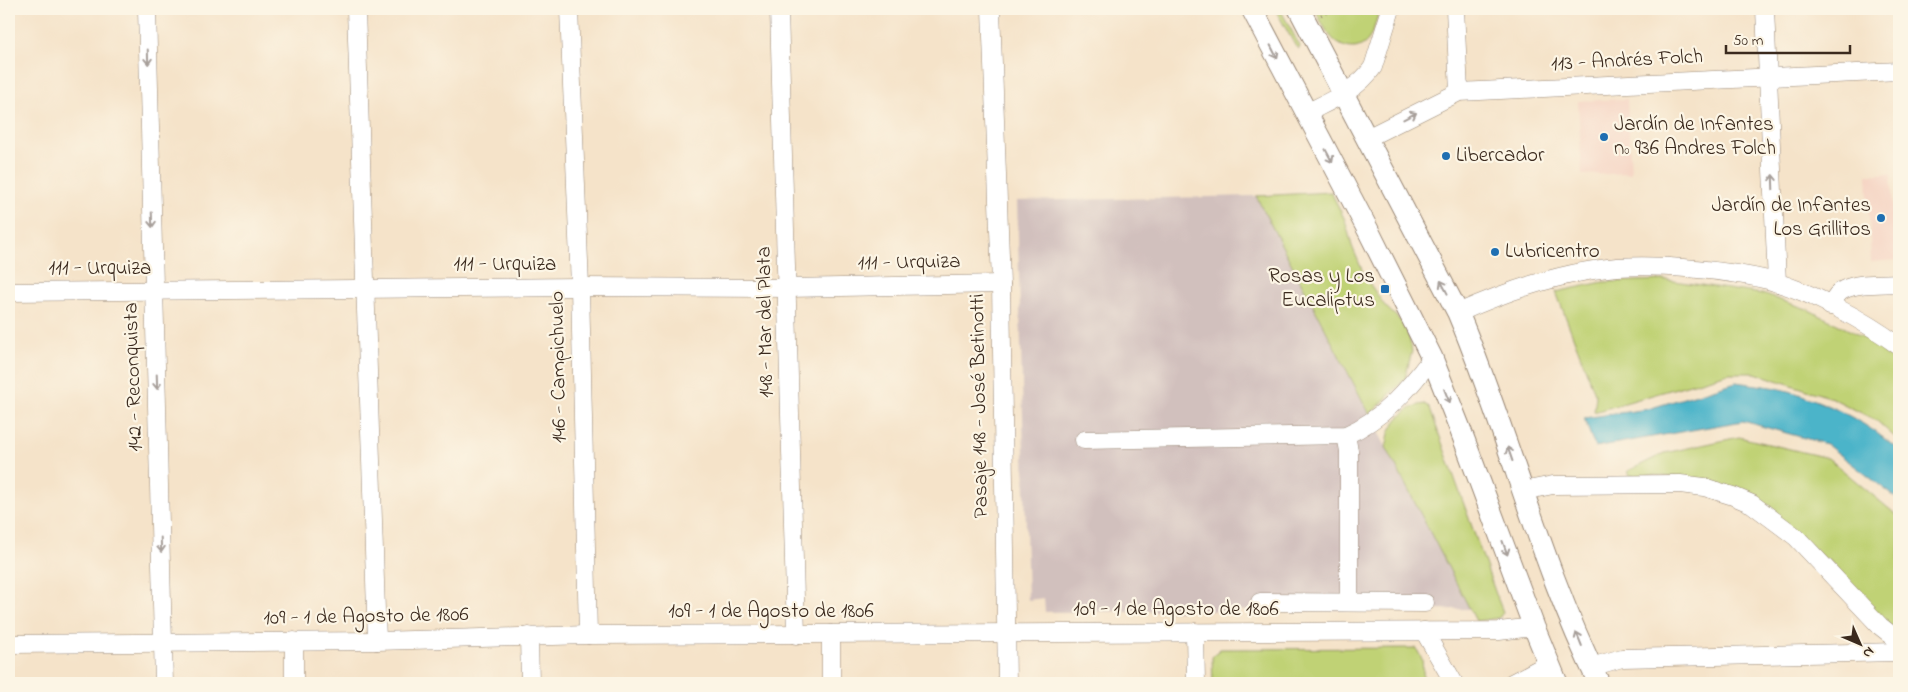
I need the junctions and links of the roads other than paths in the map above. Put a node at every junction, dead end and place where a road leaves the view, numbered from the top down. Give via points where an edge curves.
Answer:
1 (147, 9) edge
2 (356, 9) edge
3 (569, 9) edge
4 (780, 9) edge
5 (991, 9) edge
6 (1252, 9) edge
7 (1299, 9) edge
8 (1391, 9) edge
9 (1455, 9) edge
10 (1765, 9) edge
11 (1899, 71) edge
12 (1768, 77) junction
13 (1459, 92) junction
14 (1343, 94) junction
15 (1306, 113) junction
16 (1367, 138) junction
17 (1899, 283) edge
18 (1001, 284) junction
19 (1777, 284) junction
20 (580, 287) junction
21 (366, 288) junction
22 (788, 288) junction
23 (9, 292) edge
24 (154, 292) junction
25 (1830, 306) junction
26 (1458, 313) junction
27 (1899, 346) edge
28 (1432, 358) junction
29 (1346, 435) junction
30 (1084, 440) dead end
31 (1523, 491) junction
32 (1260, 602) dead end
33 (1349, 602) junction
34 (1425, 603) dead end
35 (1534, 627) junction
36 (1424, 631) junction
37 (1195, 632) junction
38 (796, 634) junction
39 (831, 634) junction
40 (1006, 634) junction
41 (588, 635) junction
42 (529, 636) junction
43 (377, 640) junction
44 (1899, 641) edge
45 (294, 642) junction
46 (9, 644) edge
47 (164, 644) junction
48 (1899, 652) edge
49 (1553, 674) edge
50 (1595, 675) edge
51 (164, 683) edge
52 (294, 683) edge
53 (530, 683) edge
54 (831, 683) edge
55 (1007, 683) edge
56 (1196, 683) edge
57 (1454, 683) edge
58 (1512, 683) edge

1 -> 24 street, 142 - Reconquista
2 - 21 street
3 - 20 street, 146 - Campichuelo
4 - 22 street, 148 - Mar del Plata
5 - 18 street, Pasaje 148 - José Betinotti
6 -> 15 main road
7 - 14 main road
8 - 14 street via 1373,66 1360,83
9 - 13 street
10 - 12 street
11 - 12 street, 113 - Andrés Folch
12 - 13 street, 113 - Andrés Folch
19 -> 12 street
16 -> 13 street, 113 - Andrés Folch
14 - 15 street
14 - 16 main road
15 -> 28 main road
26 -> 16 main road
17 - 25 street via 1842,290
18 - 22 street, 111 - Urquiza
18 - 40 street, Pasaje 148 - José Betinotti
19 - 25 street
19 - 26 street via 1692,269 1617,267 1514,290
20 - 21 street, 111 - Urquiza
20 - 22 street, 111 - Urquiza
20 - 41 street, 146 - Campichuelo
21 - 24 street, 111 - Urquiza
21 - 43 street
22 - 38 street, 148 - Mar del Plata
23 - 24 street, 111 - Urquiza
24 -> 47 street, 142 - Reconquista
25 - 27 street via 1861,321
31 -> 26 main road
28 - 29 street via 1395,402 1373,421
28 -> 35 main road
29 - 30 street
29 - 33 street via 1349,451
31 - 44 street via 1553,485 1680,484 1733,496 1752,504 1796,537 1880,626
50 -> 31 main road via 1551,571
32 - 33 street
33 - 34 street
35 - 36 street, 109 - 1 de Agosto de 1806 via 1499,631
35 - 49 main road
36 - 37 street, 109 - 1 de Agosto de 1806
36 - 57 street
37 - 40 street, 109 - 1 de Agosto de 1806
37 - 56 street
38 - 39 street, 109 - 1 de Agosto de 1806
38 - 41 street, 109 - 1 de Agosto de 1806
39 - 40 street, 109 - 1 de Agosto de 1806
39 - 54 street
40 - 55 street, Pasaje 148 - José Betinotti
41 - 42 street, 109 - 1 de Agosto de 1806
42 - 43 street, 109 - 1 de Agosto de 1806
42 - 53 street
43 - 45 street, 109 - 1 de Agosto de 1806
45 - 47 street, 109 - 1 de Agosto de 1806
45 - 52 street
46 - 47 street, 109 - 1 de Agosto de 1806
47 - 51 street, 142 - Reconquista
48 - 50 street via 1622,658
49 - 58 street

